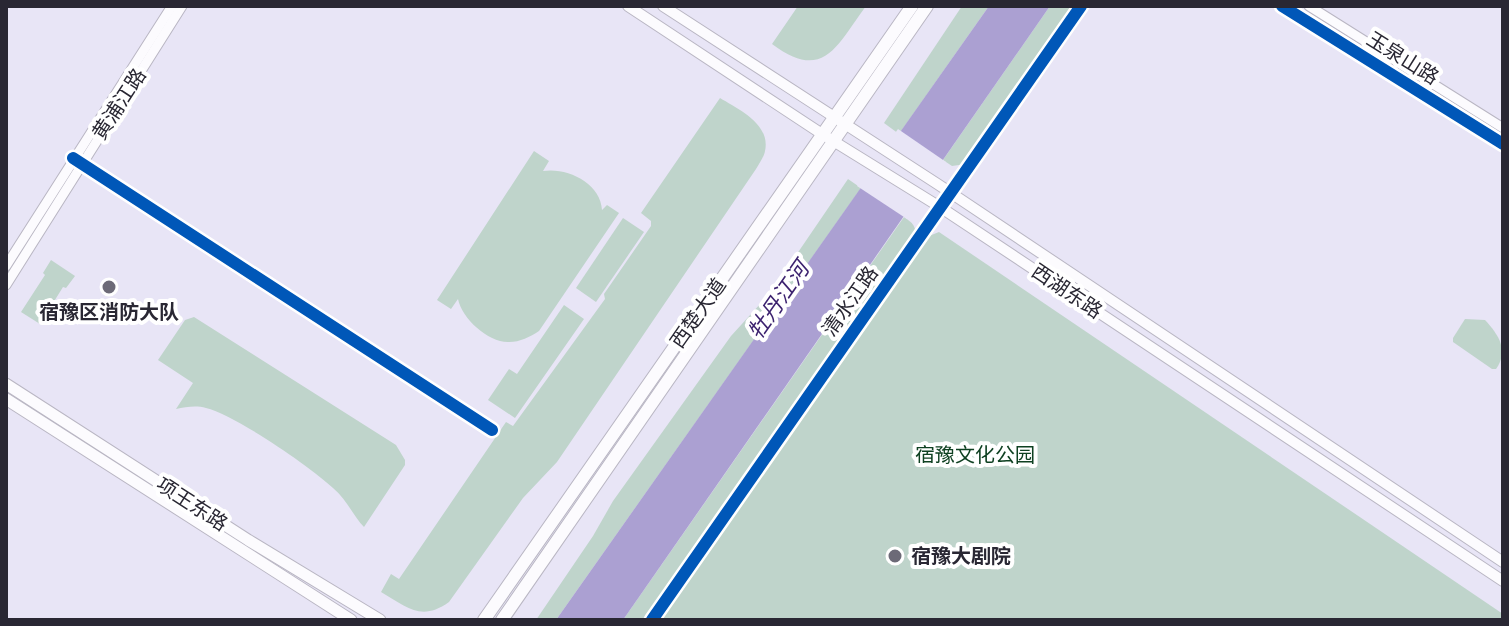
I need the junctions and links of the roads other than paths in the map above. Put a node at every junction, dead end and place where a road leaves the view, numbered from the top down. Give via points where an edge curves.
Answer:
1 (172, 6) edge
2 (182, 6) edge
3 (628, 6) edge
4 (663, 6) edge
5 (912, 6) edge
6 (927, 6) edge
7 (1081, 6) edge
8 (1282, 6) edge
9 (1309, 6) edge
10 (840, 120) junction
11 (1503, 128) edge
12 (827, 137) junction
13 (1503, 144) edge
14 (78, 161) junction
15 (950, 193) junction
16 (940, 207) junction
17 (6, 266) edge
18 (6, 285) edge
19 (7, 384) edge
20 (6, 399) edge
21 (492, 430) dead end
22 (1503, 562) edge
23 (1503, 581) edge
24 (351, 620) edge
25 (380, 620) edge
26 (484, 620) edge
27 (502, 620) edge
28 (652, 620) edge

1 - 14 street, 黄浦江路
2 - 14 street, 黄浦江路
3 - 12 main road, 西湖东路
4 - 10 main road, 西湖东路
5 - 10 highway, 西楚大道
6 - 10 highway, 西楚大道
7 - 15 street, 清水江路
8 - 13 street, 玉泉山路
9 - 11 street, 玉泉山路
10 - 12 highway, 西楚大道
10 - 15 main road, 西湖东路
12 - 16 main road, 西湖东路
12 - 26 highway, 西楚大道
12 - 27 highway, 西楚大道
14 - 17 street, 黄浦江路
14 - 18 street, 黄浦江路
14 - 21 street
15 - 16 street, 清水江路
15 - 22 main road, 西湖东路
16 - 23 main road, 西湖东路
16 - 28 street, 清水江路
19 - 25 main road, 项王东路
20 - 24 main road, 项王东路

